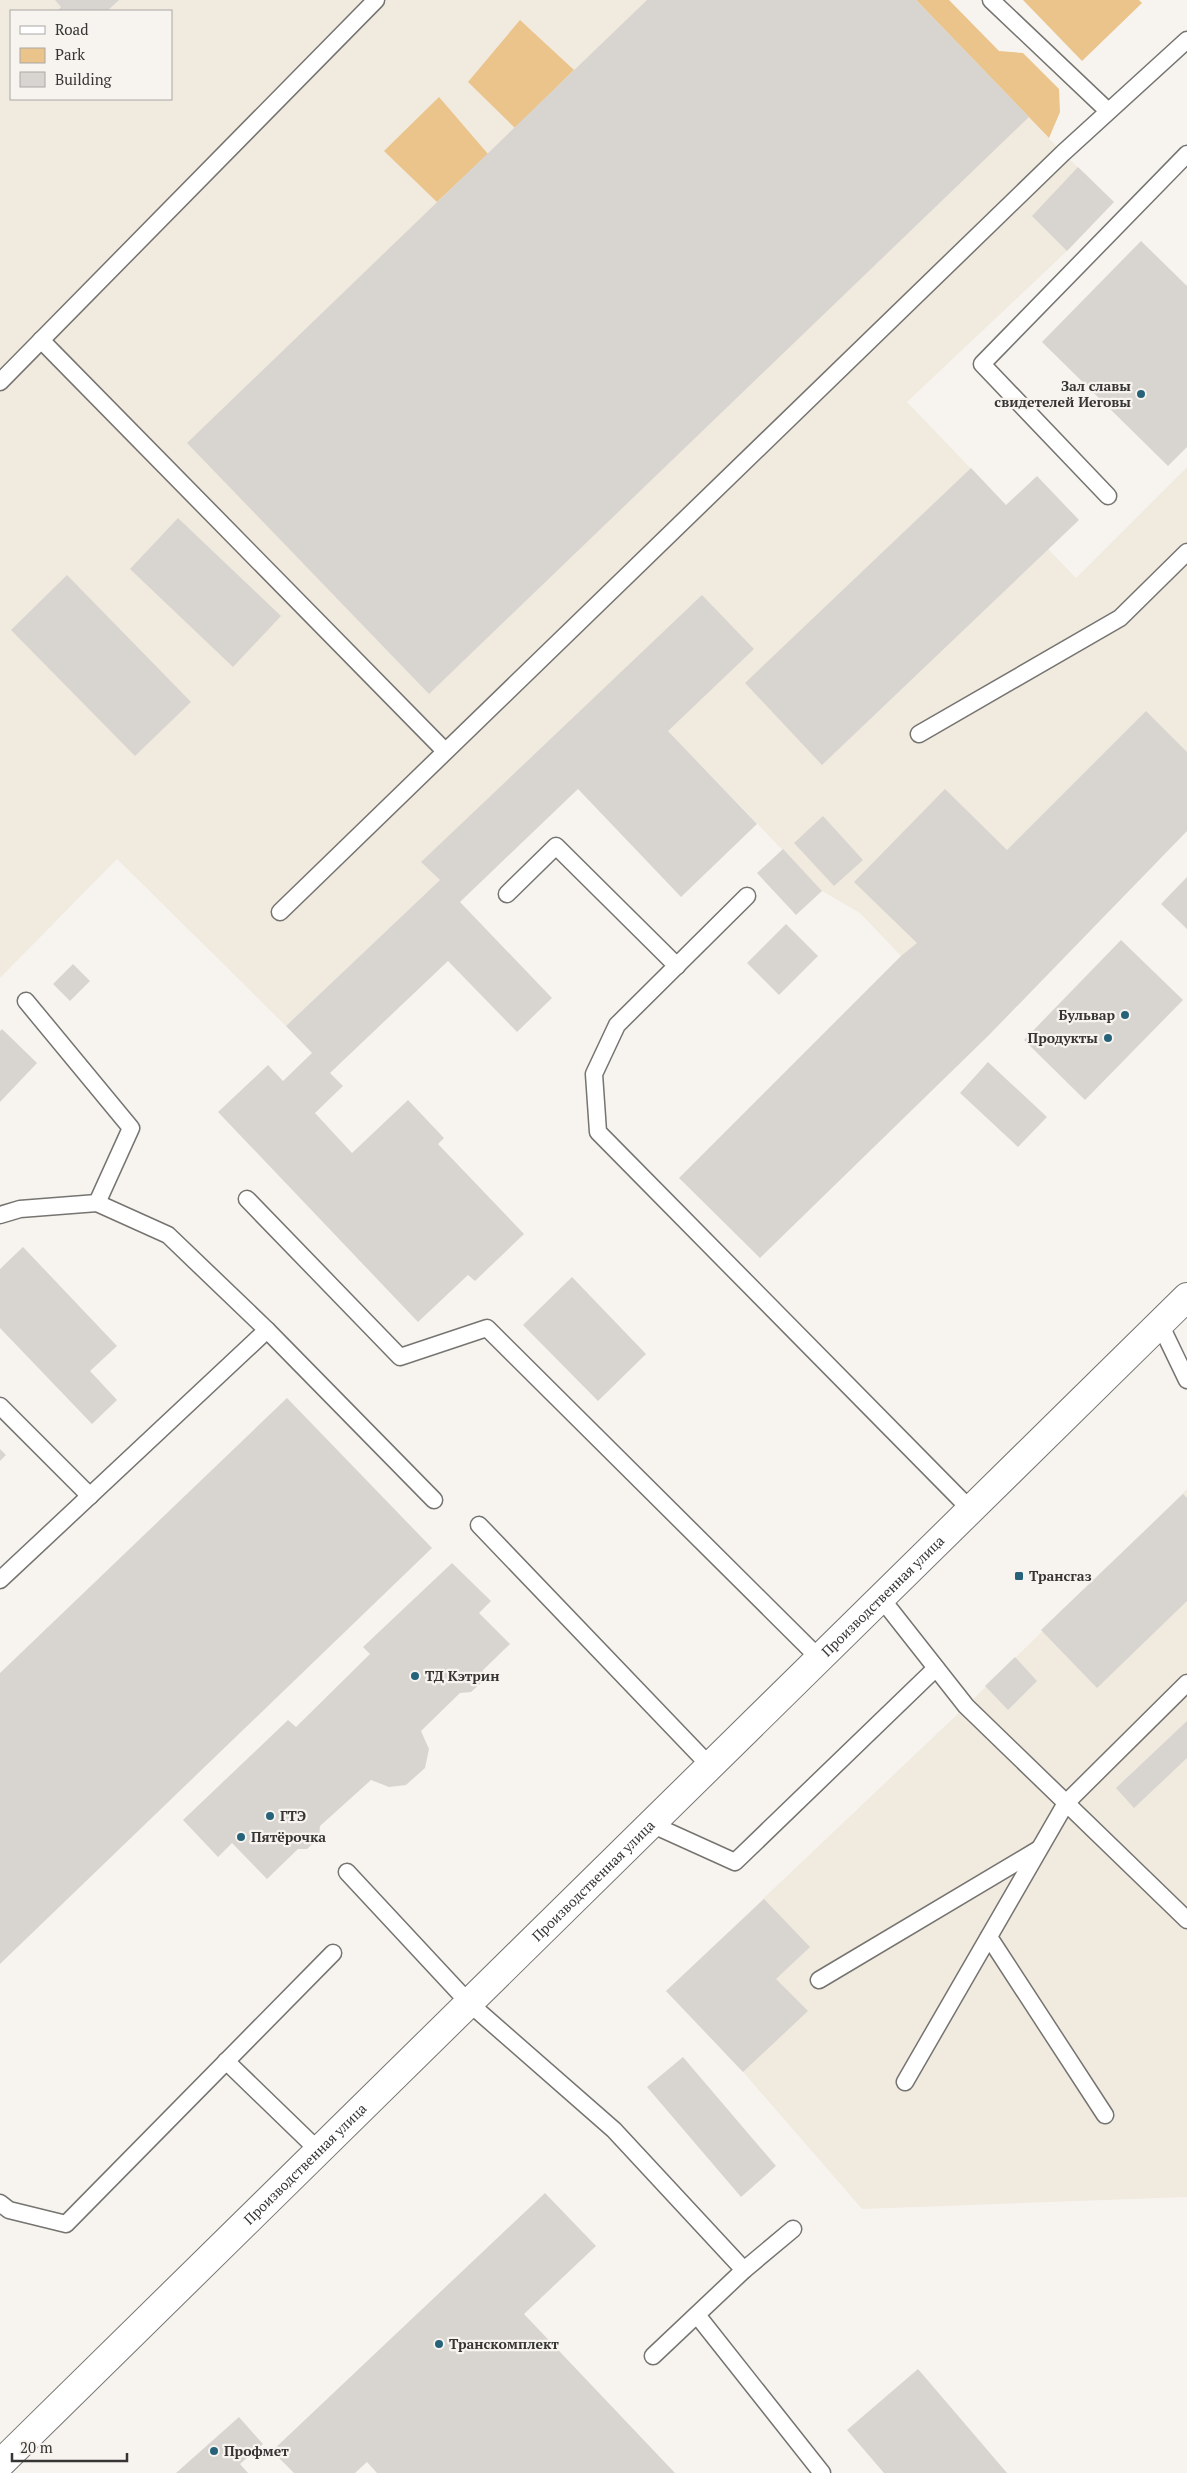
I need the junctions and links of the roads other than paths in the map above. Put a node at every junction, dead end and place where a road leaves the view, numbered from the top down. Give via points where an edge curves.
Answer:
1 (376, 0) edge
2 (991, 0) edge
3 (1187, 40) edge
4 (1108, 112) junction
5 (1187, 154) edge
6 (41, 340) junction
7 (0, 382) edge
8 (1108, 496) dead end
9 (1187, 552) edge
10 (919, 734) dead end
11 (445, 751) junction
12 (507, 894) dead end
13 (748, 896) dead end
14 (280, 912) dead end
15 (677, 966) junction
16 (26, 1001) dead end
17 (247, 1198) dead end
18 (97, 1203) junction
19 (0, 1215) edge
20 (1187, 1297) edge
21 (1160, 1324) junction
22 (267, 1330) junction
23 (1187, 1380) edge
24 (0, 1406) edge
25 (90, 1496) junction
26 (434, 1500) dead end
27 (971, 1510) junction
28 (479, 1525) dead end
29 (0, 1580) edge
30 (881, 1598) junction
31 (820, 1658) junction
32 (936, 1668) junction
33 (1187, 1683) edge
34 (710, 1766) junction
35 (1066, 1803) junction
36 (651, 1824) junction
37 (1041, 1848) junction
38 (347, 1872) dead end
39 (1187, 1920) edge
40 (989, 1937) junction
41 (333, 1953) dead end
42 (819, 1980) dead end
43 (469, 2003) junction
44 (226, 2061) junction
45 (905, 2082) dead end
46 (1105, 2115) dead end
47 (319, 2151) junction
48 (0, 2203) edge
49 (792, 2228) dead end
50 (744, 2270) junction
51 (696, 2315) junction
52 (653, 2356) dead end
53 (0, 2464) edge
54 (822, 2473) edge

1 - 6 lane
2 - 4 lane
3 - 4 lane
4 - 11 lane
5 - 8 lane via 982,364
6 - 7 lane
6 - 11 lane
9 - 10 lane via 1120,618
11 - 14 lane
12 - 15 lane via 556,846
13 - 15 lane
15 - 27 lane via 616,1025 594,1074 598,1132
16 - 18 lane via 131,1128
17 - 31 lane via 400,1356 487,1328
18 - 19 lane via 20,1208
18 - 22 lane via 168,1234
20 - 21 main road, Производственная улица
21 - 23 lane
21 - 27 main road, Производственная улица
22 - 25 lane
22 - 26 lane
24 - 25 lane
25 - 29 lane
27 - 30 main road, Производственная улица
28 - 34 lane
30 - 31 main road, Производственная улица
30 - 32 lane
31 - 34 main road, Производственная улица
32 - 35 lane via 966,1706
32 - 36 lane via 735,1862
33 - 35 lane
34 - 36 main road, Производственная улица
35 - 37 lane
35 - 39 lane
36 - 43 main road, Производственная улица
37 - 40 lane
37 - 42 lane
38 - 43 lane
40 - 45 lane
40 - 46 lane
41 - 44 lane
43 - 47 main road, Производственная улица
43 - 50 lane via 614,2130
44 - 47 lane
44 - 48 lane via 66,2224 9,2210
47 - 53 main road, Производственная улица
49 - 50 lane
50 - 51 lane
51 - 52 lane
51 - 54 lane

